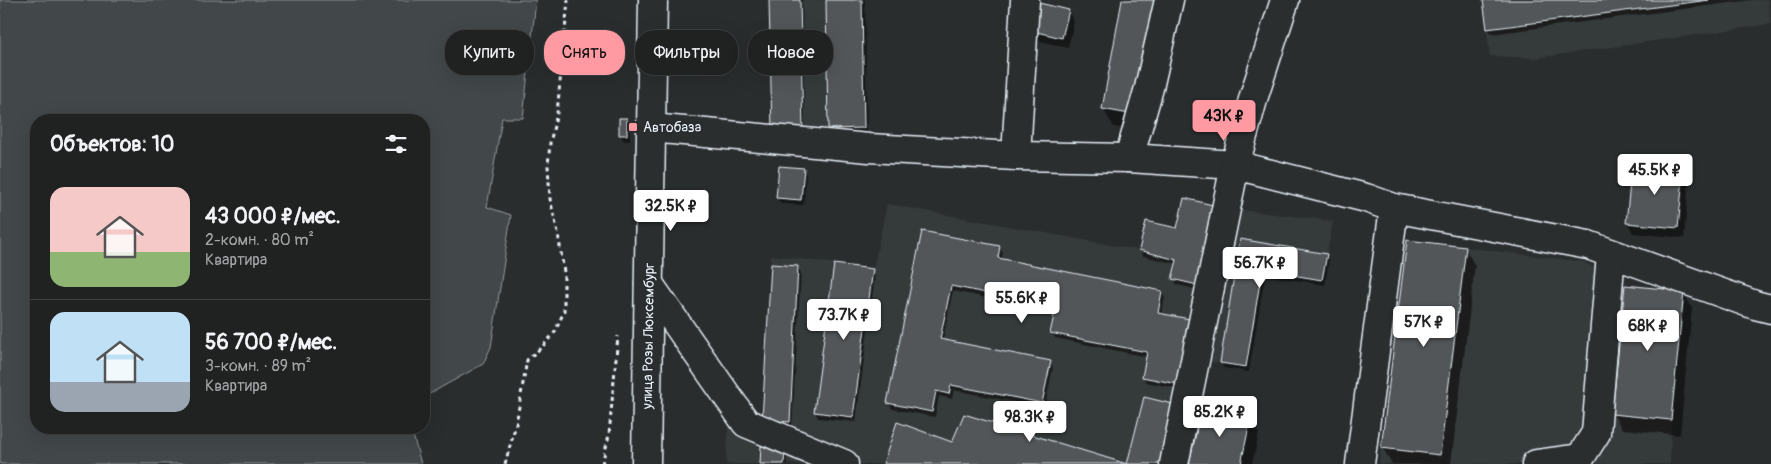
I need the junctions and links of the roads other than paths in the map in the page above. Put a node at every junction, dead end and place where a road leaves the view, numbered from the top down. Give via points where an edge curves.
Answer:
1 (653, 0) edge
2 (1025, 0) edge
3 (1168, 0) edge
4 (1285, 0) edge
5 (651, 128) junction
6 (1016, 156) junction
7 (1129, 158) junction
8 (1236, 164) junction
9 (1394, 208) junction
10 (1611, 254) junction
11 (649, 284) junction
12 (1771, 308) edge
13 (646, 464) edge
14 (844, 464) edge
15 (1174, 464) edge
16 (1360, 464) edge
17 (1536, 464) edge

1 - 5 street, улица Розы Люксембург
2 - 6 street
3 - 7 street via 1149,88
4 - 8 street
5 - 6 street via 868,148
5 - 11 street, улица Розы Люксембург
6 - 7 street
7 - 8 street
8 - 9 street
8 - 15 street
9 - 10 street via 1588,245
9 - 16 street
10 - 12 street
10 - 17 street via 1596,433 1580,458
11 - 13 street, улица Розы Люксембург
11 - 14 street via 746,423

